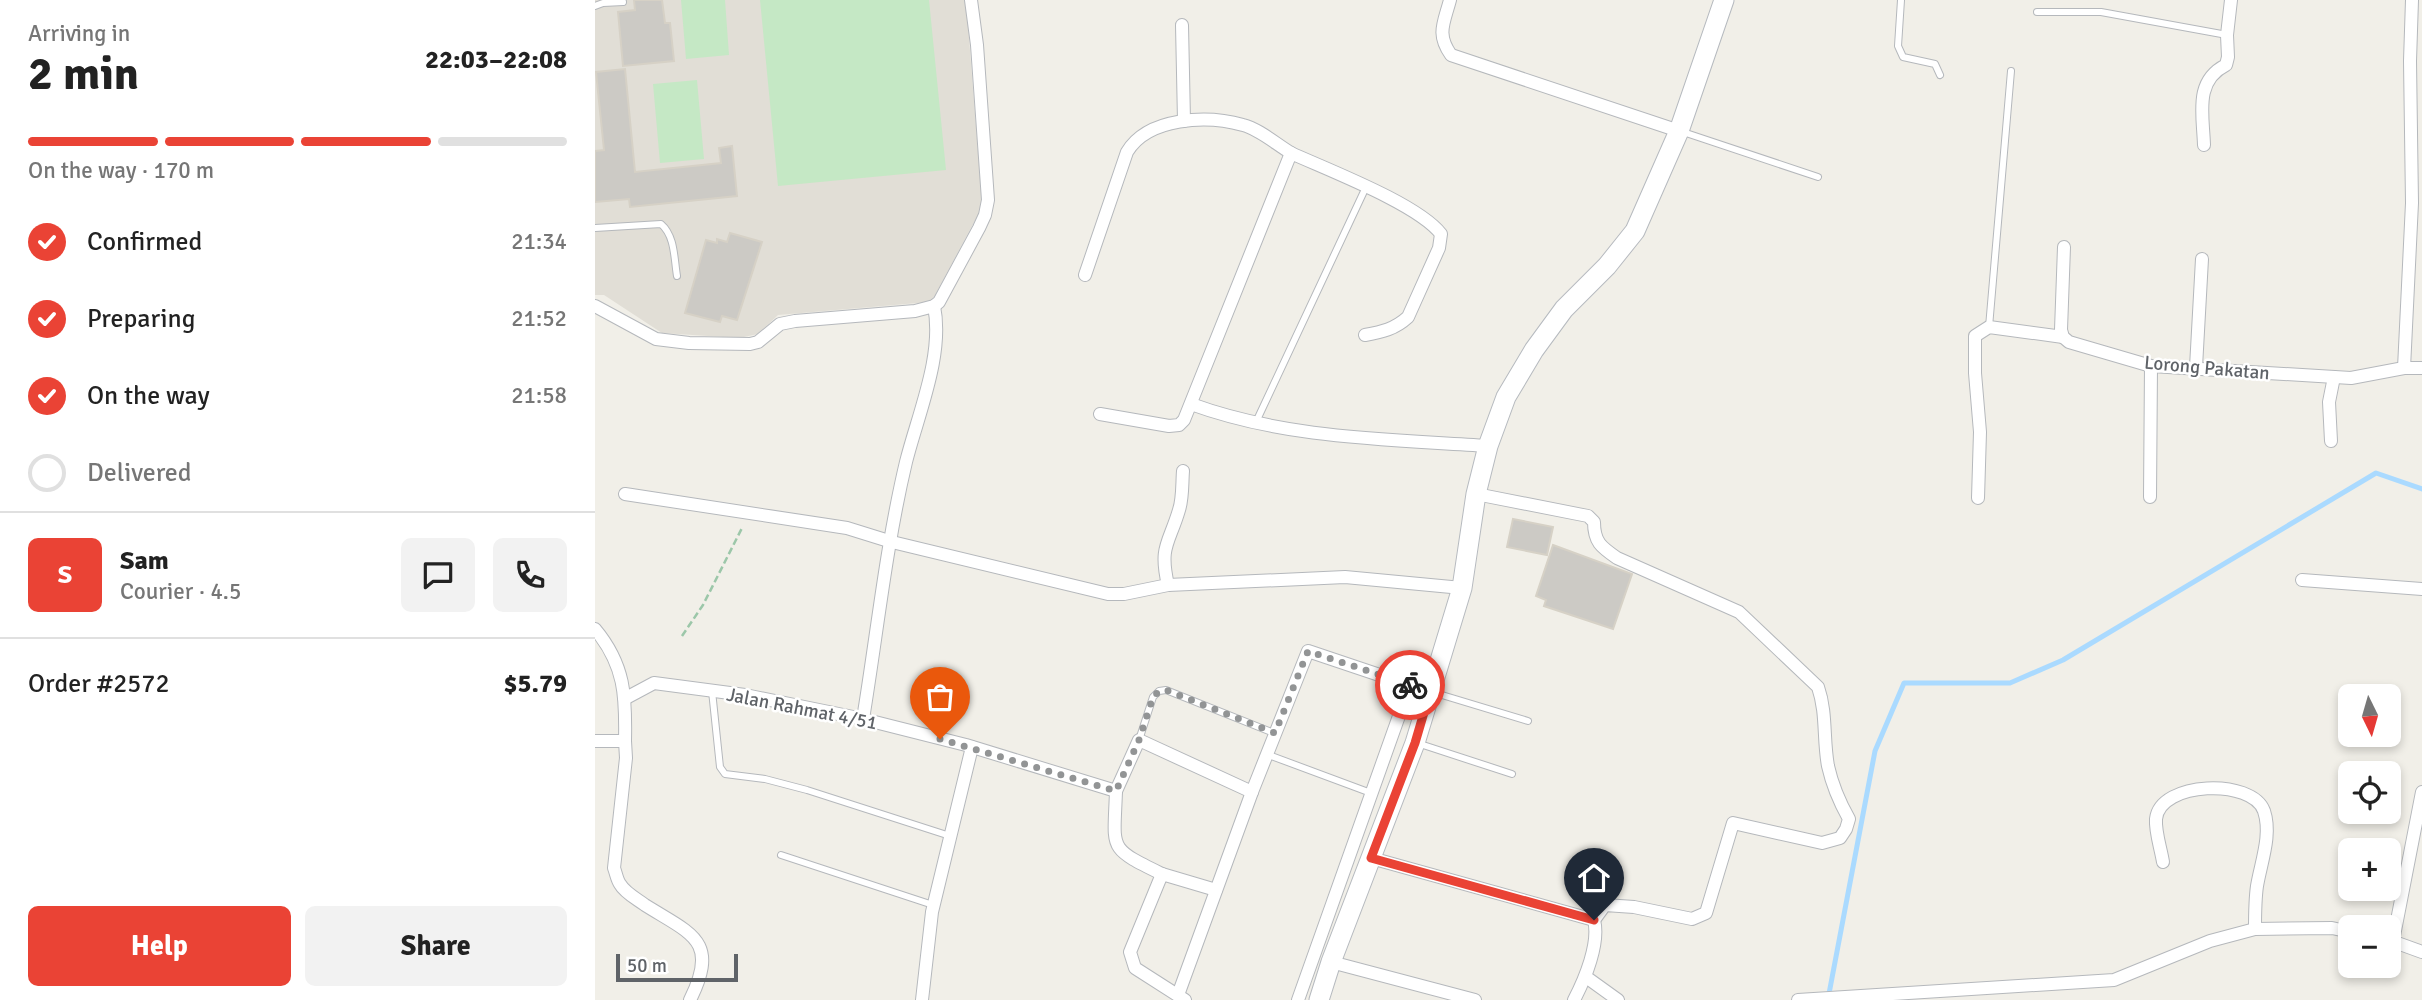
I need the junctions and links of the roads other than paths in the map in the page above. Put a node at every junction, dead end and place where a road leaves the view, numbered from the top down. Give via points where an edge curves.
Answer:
1 (971, 0) edge
2 (1450, 0) edge
3 (1724, 0) edge
4 (1901, 0) edge
5 (2231, 0) edge
6 (2412, 0) edge
7 (623, 2) edge
8 (595, 6) edge
9 (2037, 12) dead end
10 (1182, 25) dead end
11 (2227, 35) junction
12 (2011, 71) dead end
13 (1940, 75) dead end
14 (1184, 121) junction
15 (1679, 131) junction
16 (2204, 145) dead end
17 (1291, 153) junction
18 (1818, 177) dead end
19 (1366, 187) junction
20 (595, 228) edge
21 (2064, 247) dead end
22 (2202, 259) dead end
23 (1085, 275) dead end
24 (677, 276) dead end
25 (595, 306) edge
26 (934, 306) junction
27 (1989, 327) junction
28 (1366, 335) dead end
29 (2063, 337) junction
30 (2151, 366) junction
31 (2196, 368) junction
32 (2404, 368) junction
33 (2422, 368) edge
34 (2334, 377) junction
35 (1191, 404) junction
36 (1100, 414) dead end
37 (1255, 424) junction
38 (2331, 442) dead end
39 (1487, 446) junction
40 (1183, 471) dead end
41 (625, 494) dead end
42 (1476, 494) junction
43 (2150, 497) dead end
44 (1977, 498) dead end
45 (892, 542) junction
46 (2302, 580) dead end
47 (1168, 585) junction
48 (1462, 588) junction
49 (2422, 589) edge
50 (595, 629) edge
51 (1410, 685) junction
52 (712, 691) junction
53 (1430, 692) junction
54 (626, 698) junction
55 (863, 719) junction
56 (1528, 721) dead end
57 (1275, 733) junction
58 (1139, 740) junction
59 (595, 741) edge
60 (625, 741) junction
61 (1415, 743) junction
62 (972, 747) junction
63 (1266, 754) junction
64 (1512, 774) dead end
65 (1116, 791) junction
66 (1252, 792) junction
67 (2422, 792) edge
68 (1371, 793) junction
69 (2419, 829) edge
70 (950, 836) junction
71 (781, 855) dead end
72 (1371, 858) junction
73 (2163, 862) dead end
74 (1162, 874) junction
75 (1216, 890) junction
76 (933, 905) junction
77 (2398, 915) edge
78 (1594, 920) junction
79 (2255, 929) junction
80 (2338, 929) edge
81 (2401, 945) edge
82 (2422, 952) edge
83 (1331, 962) junction
84 (1586, 977) junction
85 (1875, 997) edge
86 (1182, 998) edge
87 (690, 1000) edge
88 (922, 1000) edge
89 (1298, 1000) edge
90 (1319, 1000) edge
91 (1475, 1000) edge
92 (1574, 1000) edge
93 (1618, 1000) edge
94 (1798, 1000) edge

1 - 26 street via 988,200 979,228
2 - 15 street via 1442,40 1451,55
3 - 15 street
4 - 13 lane via 1898,46 1903,57 1935,64
5 - 11 street
6 - 32 street via 2412,203
7 - 8 lane
9 - 11 lane via 2101,12
10 - 14 street
11 - 16 street via 2226,65 2213,72 2205,85
12 - 27 lane
14 - 17 street via 1245,125
14 - 23 street via 1135,139
15 - 18 lane
15 - 39 street via 1635,232 1564,309 1534,350 1506,397
17 - 19 street
17 - 35 street
19 - 28 street via 1432,223 1441,234 1408,317 1388,331
19 - 37 lane
20 - 24 lane via 661,224 671,237
21 - 29 street
22 - 31 street
25 - 26 street via 656,339 740,345 758,342 780,324
26 - 45 street via 936,328 928,384 906,463
27 - 29 street, Lorong Pakatan
27 - 44 street via 1975,337 1980,432
29 - 30 street, Lorong Pakatan
30 - 31 street, Lorong Pakatan
30 - 43 street
31 - 34 street, Lorong Pakatan
32 - 33 street, Lorong Pakatan
32 - 34 street, Lorong Pakatan
34 - 38 street via 2329,402
35 - 36 street via 1179,425
35 - 37 street
37 - 39 street via 1303,433
39 - 42 street
40 - 47 street via 1180,506 1164,552
41 - 45 street via 847,528
42 - 48 street
42 - 78 street via 1588,516 1594,522 1598,545 1617,558 1739,611 1818,687 1824,703 1828,766 1849,818 1839,838 1822,843 1733,823 1706,913 1692,919 1605,905
45 - 47 street via 1108,594
45 - 55 street
46 - 49 street
47 - 48 street via 1345,577
48 - 53 street
50 - 54 street via 611,649
51 - 53 street
51 - 57 street via 1308,651
51 - 68 street
52 - 54 street, Jalan Rahmat 4/51 via 654,683
52 - 55 street, Jalan Rahmat 4/51
52 - 70 lane via 720,767 725,774 807,790
53 - 56 lane
53 - 61 street
54 - 60 street
55 - 62 street, Jalan Rahmat 4/51
57 - 58 lane via 1166,690 1153,697
57 - 63 street
58 - 65 street
58 - 66 street
59 - 60 street
60 - 87 street via 614,868 630,895 695,937 703,949 702,970
61 - 64 lane
61 - 72 street
62 - 65 street, Jalan Rahmat 4/51
62 - 70 street
63 - 66 street
63 - 68 lane
65 - 74 street via 1117,847 1125,856
66 - 75 street
67 - 69 street
68 - 89 street
69 - 77 street
70 - 76 street
71 - 76 lane
72 - 78 street
72 - 83 street
73 - 79 street via 2156,819 2173,795 2209,789 2242,791 2257,799 2267,822 2254,905
74 - 75 street
74 - 86 street via 1130,952 1131,960 1135,968
75 - 86 street
76 - 88 street
78 - 84 street via 1597,929
79 - 80 street
79 - 85 street via 2210,941 2114,980
81 - 82 street
83 - 90 street
83 - 91 street
84 - 92 street
84 - 93 street
85 - 94 street

